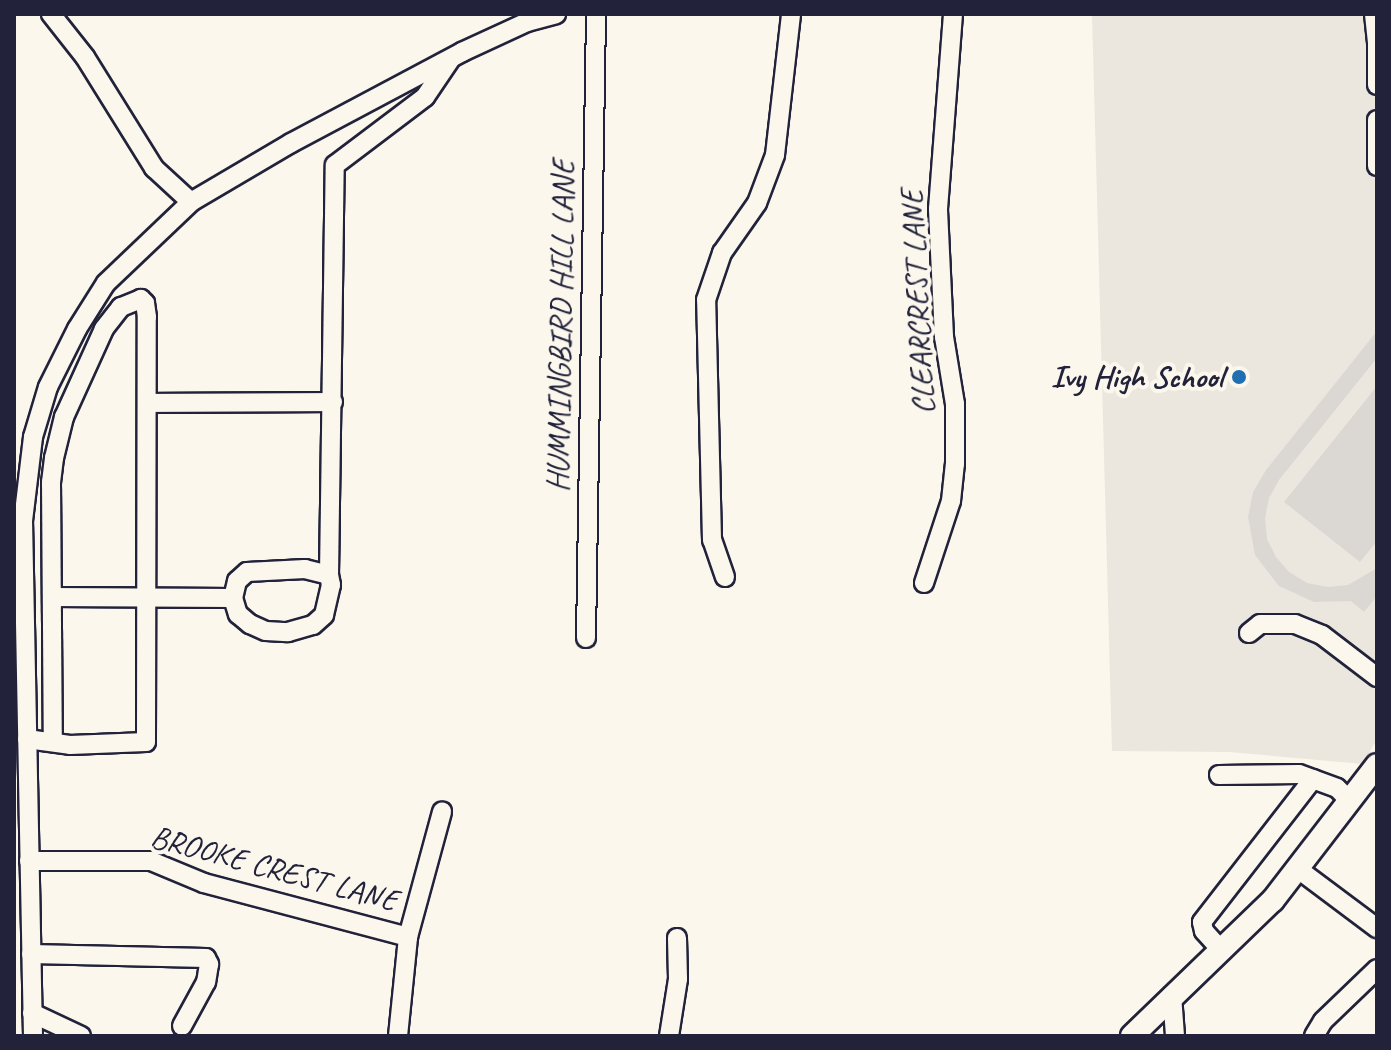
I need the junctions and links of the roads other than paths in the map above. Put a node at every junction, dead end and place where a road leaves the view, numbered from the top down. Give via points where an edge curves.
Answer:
1 (51, 14) edge
2 (556, 14) edge
3 (596, 14) edge
4 (791, 14) edge
5 (953, 14) edge
6 (1374, 14) edge
7 (1377, 44) edge
8 (452, 58) junction
9 (1377, 85) edge
10 (1377, 120) edge
11 (1377, 166) edge
12 (191, 202) junction
13 (333, 402) junction
14 (147, 403) junction
15 (329, 575) junction
16 (725, 577) dead end
17 (924, 583) dead end
18 (52, 597) junction
19 (233, 598) junction
20 (148, 599) junction
21 (1249, 633) dead end
22 (586, 638) dead end
23 (1377, 677) edge
24 (20, 716) edge
25 (27, 739) junction
26 (53, 742) junction
27 (1377, 765) edge
28 (1219, 775) dead end
29 (1313, 779) junction
30 (1350, 801) junction
31 (22, 804) edge
32 (442, 812) dead end
33 (29, 861) junction
34 (1298, 869) junction
35 (1377, 928) edge
36 (408, 937) junction
37 (677, 938) dead end
38 (1222, 951) junction
39 (31, 954) junction
40 (1377, 969) edge
41 (1172, 995) junction
42 (32, 1013) junction
43 (182, 1026) dead end
44 (33, 1036) edge
45 (81, 1036) edge
46 (398, 1036) edge
47 (669, 1036) edge
48 (1132, 1036) edge
49 (1175, 1036) edge
50 (1314, 1036) edge

1 - 12 street via 85,57 154,168
2 - 8 street
3 - 22 street, HUMMINGBIRD HILL LANE
4 - 16 street via 775,155 757,203 722,253 706,300 712,540
5 - 17 street, CLEARCREST LANE via 938,209 955,464 951,501
6 - 7 street
7 - 9 street
8 - 12 street
8 - 13 street via 425,97 335,165
10 - 11 street
12 - 24 street via 106,283 48,387 25,484
13 - 14 street
13 - 15 street
14 - 18 street via 147,317 145,303 137,299 121,307 104,329 64,417 51,482
14 - 20 street
15 - 19 street via 305,569 247,572 237,581
15 - 19 street via 324,615 313,625 288,632 250,624 238,614
18 - 20 street
18 - 26 street
19 - 20 street
20 - 26 street via 146,742
21 - 23 street via 1260,624 1295,624 1322,635
24 - 25 street
25 - 26 street
25 - 31 street
27 - 30 main road
28 - 29 street via 1299,774
29 - 30 street via 1337,788
29 - 38 street via 1202,922
30 - 34 main road
31 - 33 street
32 - 36 street
33 - 36 street, BROOKE CREST LANE via 151,861 204,883
33 - 39 street
34 - 35 street
34 - 38 main road
36 - 46 street
37 - 47 street via 678,979
38 - 41 main road
39 - 42 street
39 - 43 street via 206,958 206,982
40 - 50 street
41 - 48 main road
41 - 49 street
42 - 44 street
42 - 45 street

